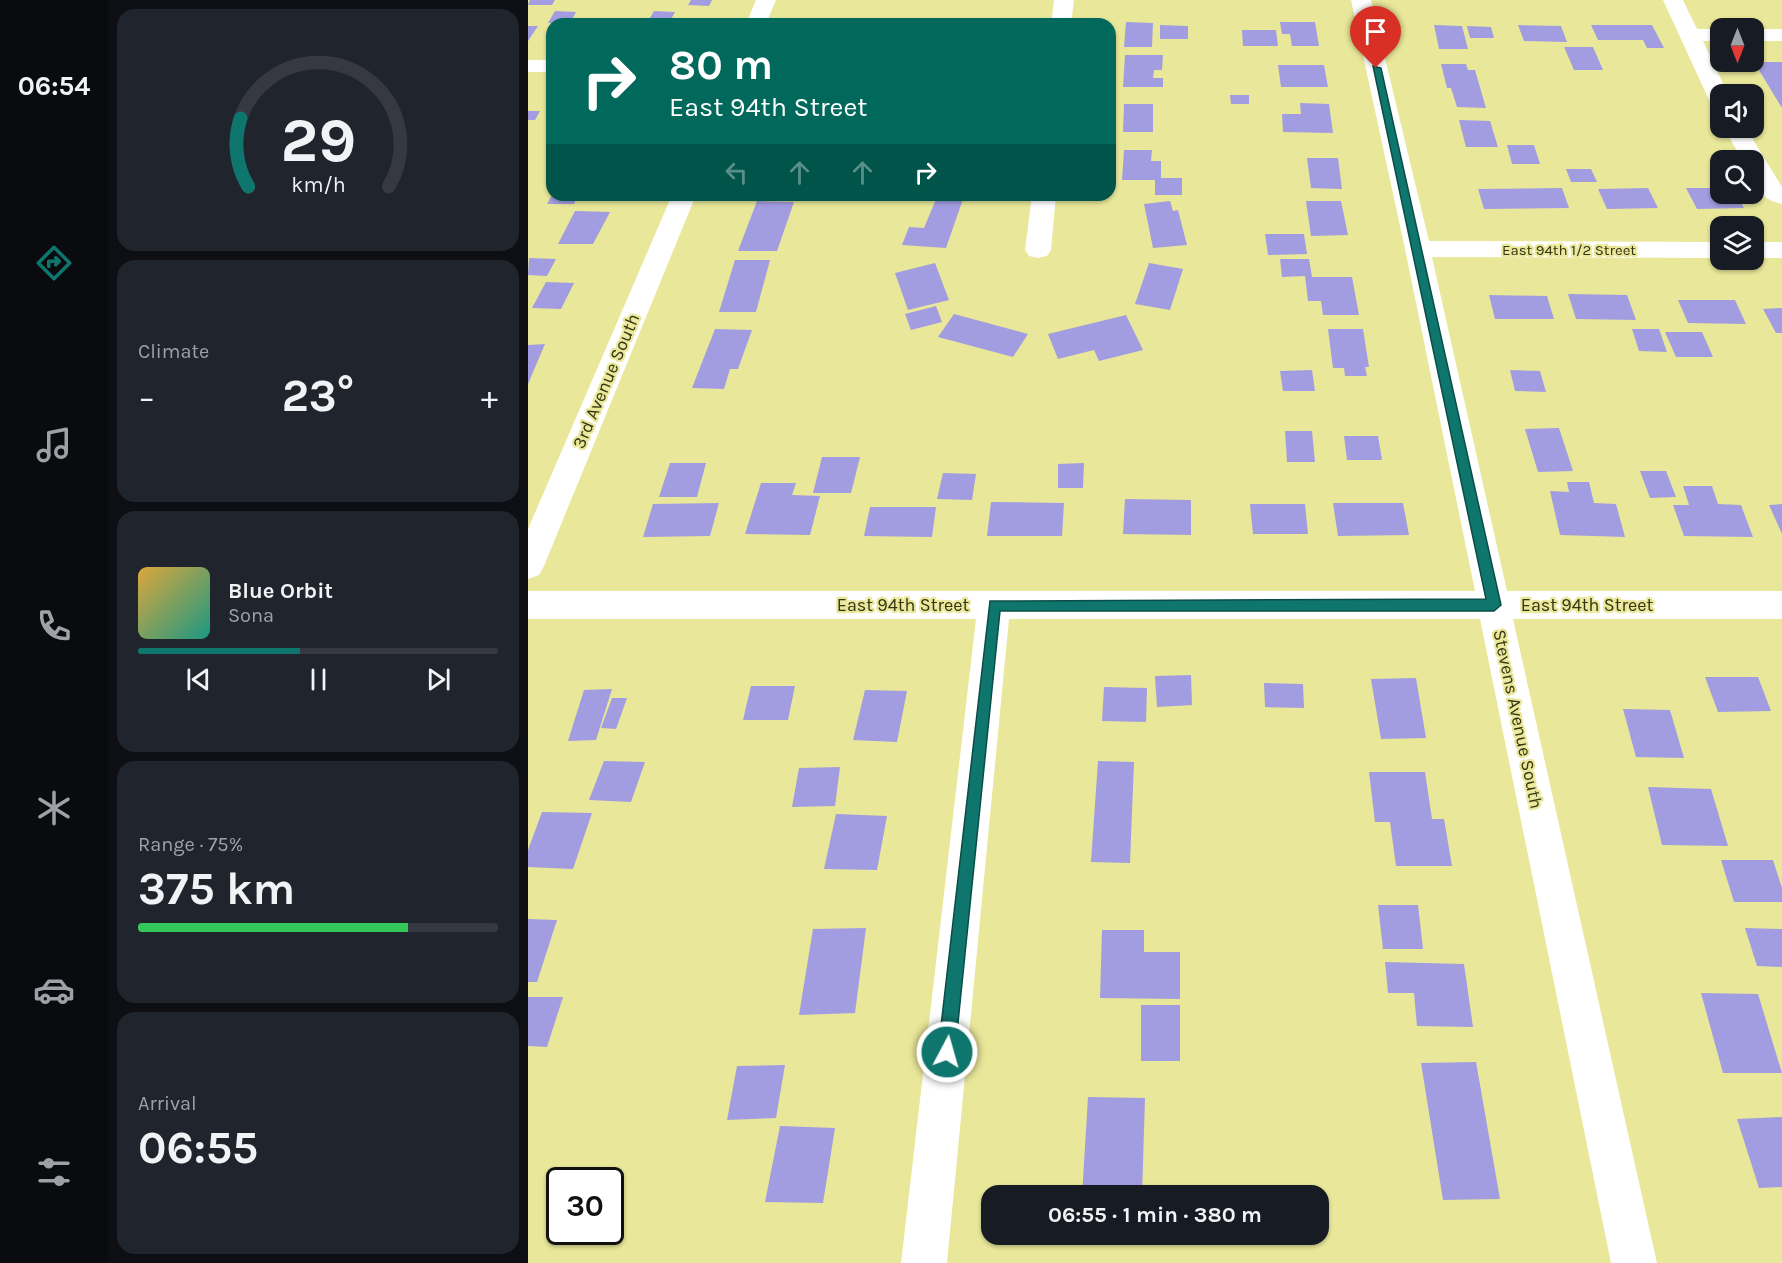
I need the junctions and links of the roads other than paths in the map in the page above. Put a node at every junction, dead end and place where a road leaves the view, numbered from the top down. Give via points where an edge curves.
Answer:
1 (766, 0) edge
2 (1064, 0) edge
3 (1361, 0) edge
4 (1672, 0) edge
5 (758, 18) edge
6 (1062, 18) edge
7 (1690, 35) junction
8 (1710, 35) edge
9 (1764, 35) edge
10 (1782, 35) edge
11 (528, 66) edge
12 (546, 66) edge
13 (1713, 84) edge
14 (1764, 180) edge
15 (1782, 197) edge
16 (681, 201) edge
17 (1043, 201) edge
18 (1418, 249) junction
19 (1038, 250) dead end
20 (1710, 250) edge
21 (1764, 250) edge
22 (1782, 250) edge
23 (528, 566) edge
24 (528, 604) edge
25 (994, 605) junction
26 (1494, 605) junction
27 (1782, 605) edge
28 (924, 1263) edge
29 (1634, 1263) edge

1 - 5 street
2 - 6 street
3 - 18 street, Stevens Avenue South
4 - 7 street
7 - 8 street
7 - 13 street
9 - 10 street
11 - 12 street
14 - 15 street via 1770,190
16 - 23 street, 3rd Avenue South
17 - 19 street
18 - 20 street, East 94th 1/2 Street
18 - 26 street, Stevens Avenue South
21 - 22 street
24 - 25 street, East 94th Street
25 - 26 street, East 94th Street
25 - 28 street
26 - 27 street, East 94th Street
26 - 29 street, Stevens Avenue South

